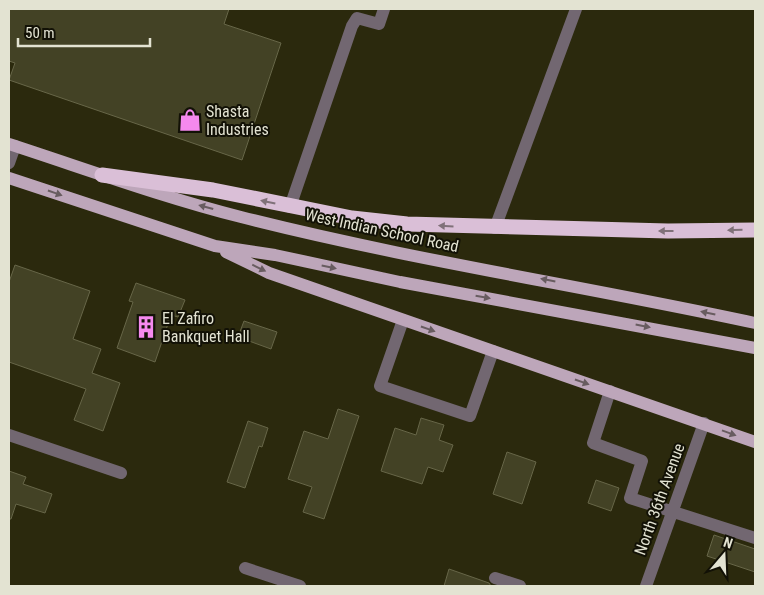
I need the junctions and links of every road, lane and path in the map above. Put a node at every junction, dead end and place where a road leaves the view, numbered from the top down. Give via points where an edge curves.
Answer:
1 (384, 9) edge
2 (576, 9) edge
3 (12, 145) edge
4 (9, 164) edge
5 (102, 175) junction
6 (9, 178) edge
7 (290, 207) junction
8 (495, 228) junction
9 (755, 230) edge
10 (215, 246) junction
11 (403, 320) junction
12 (755, 323) edge
13 (755, 348) edge
14 (493, 351) junction
15 (610, 391) junction
16 (704, 424) junction
17 (9, 434) edge
18 (755, 442) edge
19 (121, 473) dead end
20 (672, 511) junction
21 (755, 538) edge
22 (245, 568) dead end
23 (496, 578) dead end
24 (300, 586) edge
25 (520, 586) edge
26 (646, 586) edge

1 - 7 street via 379,24 357,18 352,26
2 - 8 street
3 - 4 street
3 - 5 main road, West Indian School Road
7 -> 5 highway via 213,190
12 -> 5 main road, West Indian School Road via 242,217
6 -> 10 main road
8 -> 7 highway via 406,224
9 -> 8 highway
10 -> 11 main road via 269,273
10 -> 13 main road
11 -> 14 main road
11 - 14 street via 380,386 470,416
14 -> 15 main road
15 - 16 main road
15 - 20 street via 593,443 642,461 630,498
16 -> 18 main road
16 - 20 street, North 36th Avenue
17 - 19 street
20 - 21 street
20 - 26 street, North 36th Avenue
22 - 24 street
23 - 25 street

